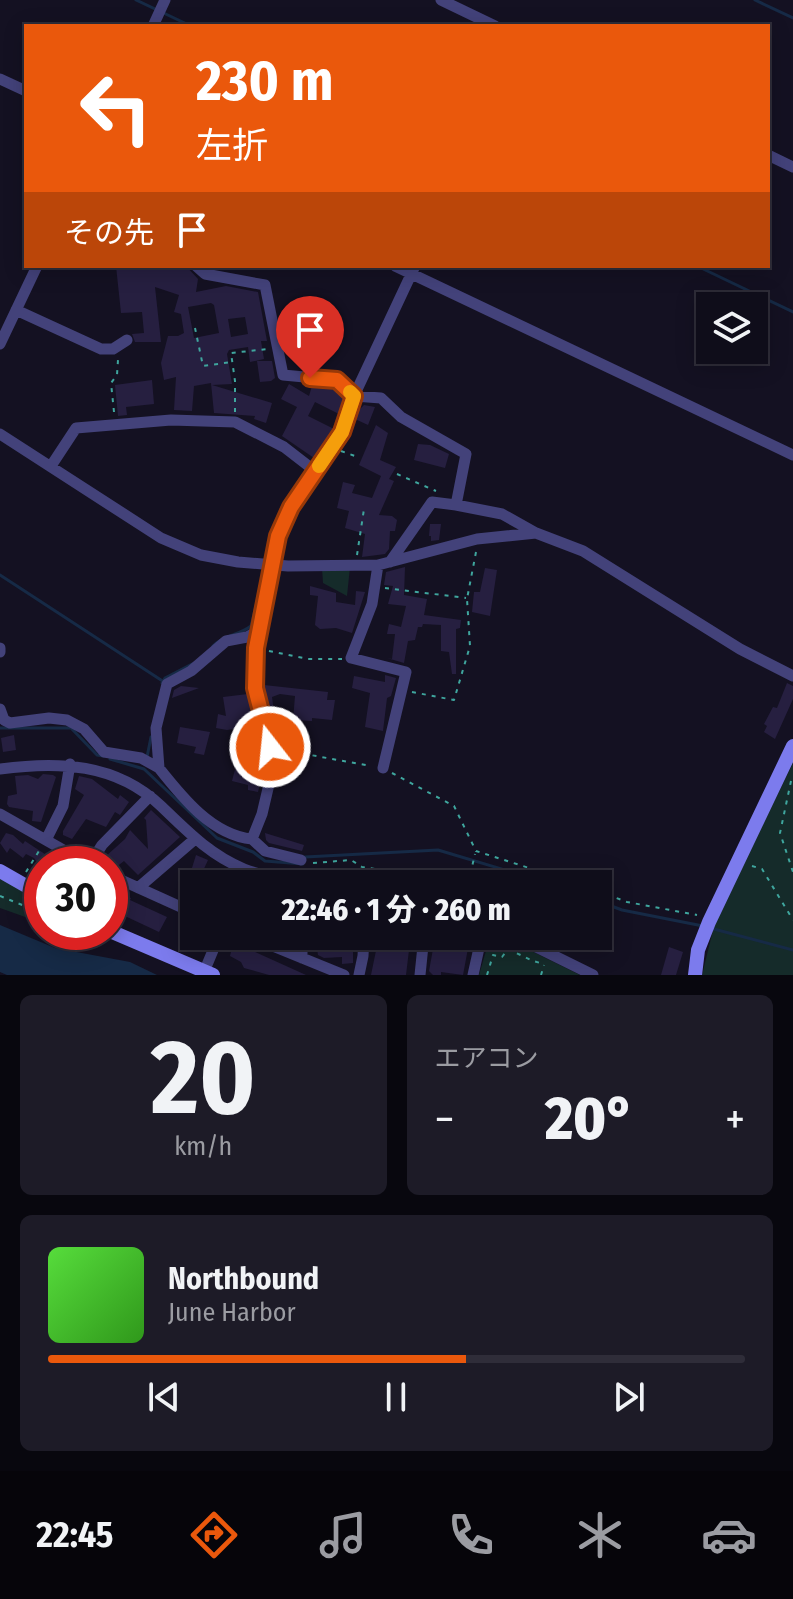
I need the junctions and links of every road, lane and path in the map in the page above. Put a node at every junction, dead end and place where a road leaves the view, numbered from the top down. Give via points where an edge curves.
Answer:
1 (441, 0) edge
2 (491, 24) edge
3 (0, 79) edge
4 (24, 90) edge
5 (770, 156) edge
6 (793, 167) edge
7 (36, 268) edge
8 (198, 268) edge
9 (413, 270) edge
10 (16, 310) junction
11 (195, 328) dead end
12 (123, 343) joint
13 (0, 344) edge
14 (278, 348) junction
15 (233, 362) junction
16 (354, 396) junction
17 (235, 422) junction
18 (115, 425) junction
19 (0, 434) edge
20 (332, 448) junction
21 (793, 455) edge
22 (355, 456) dead end
23 (51, 466) junction
24 (315, 471) junction
25 (397, 474) dead end
26 (432, 502) junction
27 (456, 505) junction
28 (364, 509) dead end
29 (536, 533) junction
30 (477, 539) junction
31 (384, 563) junction
32 (354, 564) junction
33 (273, 565) junction
34 (376, 587) junction
35 (467, 599) junction
36 (258, 631) junction
37 (256, 648) junction
38 (351, 658) junction
39 (793, 676) edge
40 (400, 690) junction
41 (0, 709) edge
42 (793, 746) edge
43 (270, 747) junction
44 (150, 763) junction
45 (70, 764) junction
46 (383, 768) junction
47 (0, 769) edge
48 (793, 777) edge
49 (150, 796) junction
50 (0, 814) edge
51 (195, 839) junction
52 (252, 839) junction
53 (46, 840) junction
54 (42, 846) edge
55 (57, 846) edge
56 (101, 846) edge
57 (476, 852) junction
58 (737, 860) junction
59 (304, 861) joint
60 (246, 870) edge
61 (382, 870) edge
62 (471, 870) edge
63 (534, 870) edge
64 (0, 871) edge
65 (793, 872) edge
66 (128, 883) edge
67 (24, 885) edge
68 (138, 888) junction
69 (0, 896) edge
70 (612, 896) edge
71 (24, 906) edge
72 (180, 907) edge
73 (793, 920) edge
74 (708, 924) junction
75 (128, 939) edge
76 (215, 950) edge
77 (282, 950) edge
78 (302, 950) edge
79 (362, 950) edge
80 (423, 950) edge
81 (479, 950) edge
82 (515, 950) edge
83 (542, 950) edge
84 (302, 958) junction
85 (544, 964) junction
86 (208, 973) edge
87 (344, 975) edge
88 (359, 975) edge
89 (420, 975) edge
90 (473, 975) edge
91 (487, 975) edge
92 (541, 975) edge
93 (593, 975) edge
94 (695, 975) edge

1 - 2 street
3 - 4 street
5 - 6 street
7 - 10 street
8 - 14 street via 205,274 265,285
9 - 16 street
9 - 21 street
10 - 12 street via 101,349
10 - 13 street
11 - 15 path via 203,366
12 - 18 path via 111,383
14 - 15 path via 231,353
14 - 16 street via 283,375 337,380
15 - 17 path
16 - 20 street
16 - 27 street via 381,398 401,417 466,454
17 - 18 street
17 - 24 street via 284,447
18 - 23 street via 76,428
19 - 23 street
20 - 22 path
20 - 24 street
23 - 33 street via 161,538 201,555
24 - 33 street via 278,536
25 - 26 path via 436,489
26 - 27 street
26 - 31 street
27 - 29 street via 502,514
28 - 32 path
29 - 30 street
29 - 39 street via 583,551
30 - 31 street
30 - 35 path
31 - 32 street
31 - 34 street
32 - 33 street
33 - 36 street
34 - 35 path
34 - 38 street
35 - 40 path via 470,646 454,700
36 - 37 street
36 - 44 street via 226,641 167,684
37 - 38 path via 308,659
37 - 43 street via 255,688
38 - 40 street via 406,672
40 - 46 street
41 - 44 street via 10,723 67,720 84,729 104,752
42 - 58 street
43 - 46 path
43 - 52 street via 274,763
44 - 52 street via 216,826
45 - 47 street
45 - 49 street via 121,779
45 - 53 street via 63,806
46 - 57 path via 454,806
48 - 65 path via 780,833
49 - 51 street
49 - 56 street
50 - 53 street
51 - 60 street
51 - 68 street
52 - 59 street via 265,851
53 - 54 path
53 - 55 street
57 - 62 path
57 - 63 path
58 - 73 path via 762,869
58 - 74 street
59 - 61 path via 351,860
64 - 67 street
66 - 68 street
68 - 72 street
69 - 71 path
70 - 74 path via 679,910
74 - 94 street
75 - 86 street
76 - 86 street
77 - 84 street
78 - 84 street
79 - 88 street
80 - 89 street
81 - 90 street
82 - 85 path
83 - 93 street
84 - 87 street
85 - 91 path via 508,949 502,957 493,955
85 - 92 path

